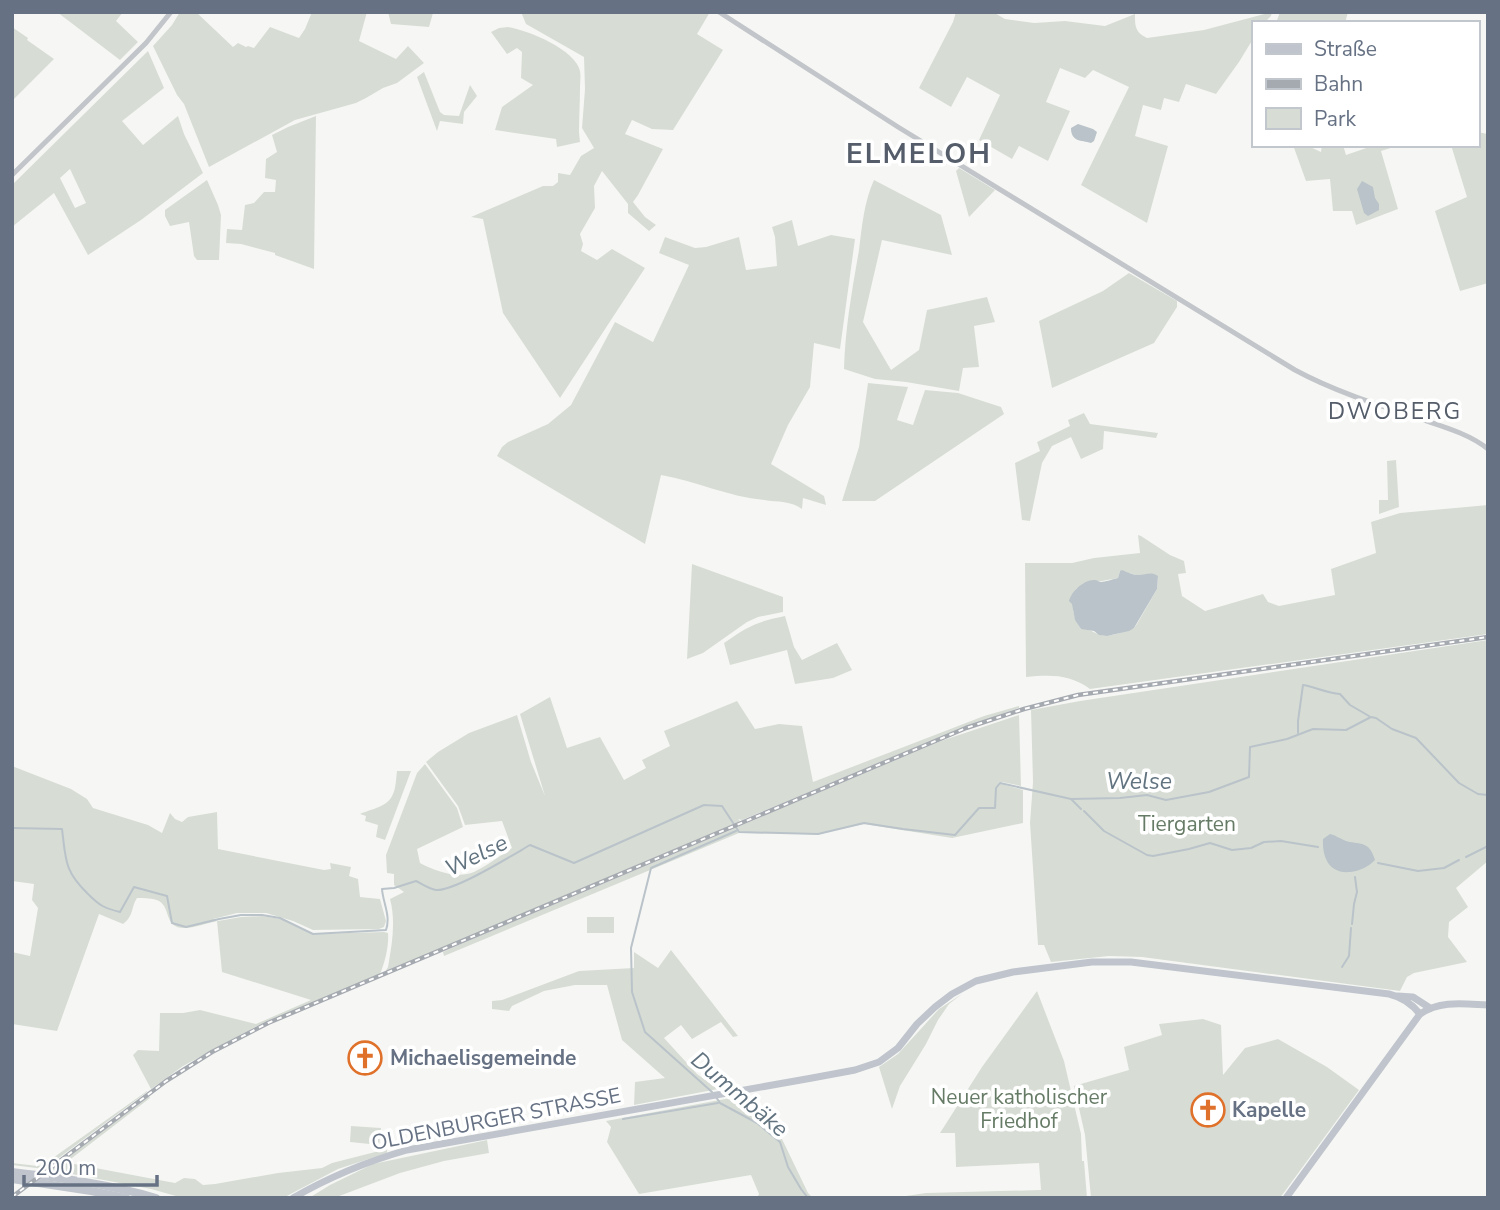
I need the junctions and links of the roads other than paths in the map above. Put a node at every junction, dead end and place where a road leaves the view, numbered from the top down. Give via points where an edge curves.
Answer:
1 (171, 12) edge
2 (719, 12) edge
3 (12, 175) edge
4 (1488, 451) edge
5 (1397, 996) junction
6 (1488, 1005) edge
7 (1430, 1007) junction
8 (1420, 1014) junction
9 (13, 1177) edge
10 (125, 1198) edge
11 (156, 1198) edge
12 (293, 1198) edge
13 (1286, 1198) edge

1 - 3 street via 146,43
2 - 4 street via 898,127 1317,382 1462,435
5 - 7 main road, OLDENBURGER STRASSE via 1413,997
5 - 8 main road
5 - 12 main road, OLDENBURGER STRASSE via 1131,962 1013,972 976,981 951,994 916,1024 898,1048 870,1066 407,1150 353,1167
6 - 7 main road
7 - 8 main road
8 - 13 main road
9 - 10 highway
9 - 11 highway via 23,1173 50,1176

